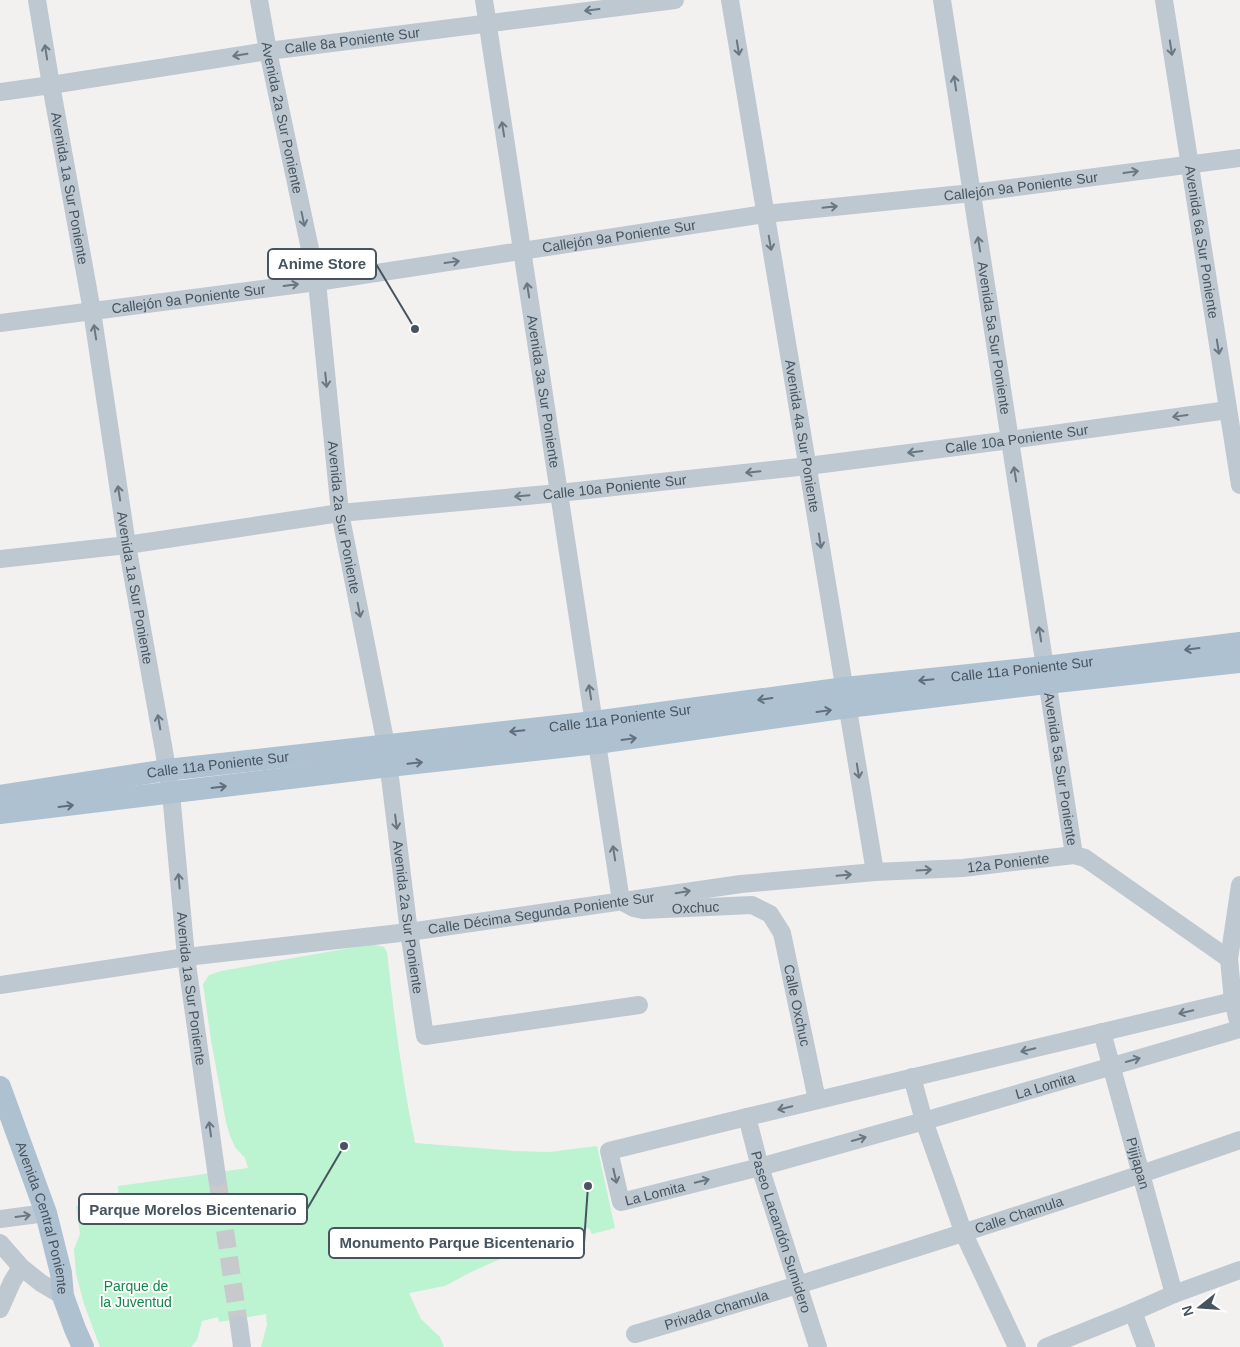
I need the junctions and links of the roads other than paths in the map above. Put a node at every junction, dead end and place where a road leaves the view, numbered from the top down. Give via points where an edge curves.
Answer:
1 (37, 0) edge
2 (259, 0) edge
3 (484, 0) edge
4 (675, 0) edge
5 (730, 0) edge
6 (942, 0) edge
7 (1164, 0) edge
8 (487, 23) junction
9 (268, 51) junction
10 (51, 85) junction
11 (0, 92) edge
12 (1240, 158) edge
13 (1189, 164) junction
14 (972, 193) junction
15 (765, 214) junction
16 (522, 251) junction
17 (317, 282) junction
18 (92, 311) junction
19 (0, 324) edge
20 (1228, 410) junction
21 (1010, 440) junction
22 (808, 466) junction
23 (1240, 485) edge
24 (559, 493) junction
25 (340, 513) junction
26 (127, 545) junction
27 (0, 559) edge
28 (1240, 643) edge
29 (1240, 662) edge
30 (1046, 675) junction
31 (846, 698) junction
32 (596, 733) junction
33 (387, 756) junction
34 (167, 770) junction
35 (171, 793) junction
36 (0, 796) edge
37 (30, 800) junction
38 (0, 814) edge
39 (1074, 855) junction
40 (875, 872) junction
41 (1240, 885) edge
42 (621, 901) junction
43 (770, 914) joint
44 (410, 932) junction
45 (186, 958) junction
46 (1229, 959) junction
47 (0, 985) edge
48 (1233, 1001) junction
49 (639, 1005) dead end
50 (1240, 1029) edge
51 (1102, 1032) junction
52 (1111, 1066) junction
53 (912, 1077) junction
54 (0, 1087) edge
55 (817, 1100) junction
56 (747, 1117) junction
57 (924, 1121) junction
58 (1240, 1140) edge
59 (760, 1167) junction
60 (1141, 1175) junction
61 (217, 1177) tunnel mouth
62 (46, 1213) junction
63 (0, 1219) edge
64 (964, 1234) junction
65 (0, 1243) edge
66 (21, 1268) junction
67 (1240, 1270) edge
68 (797, 1286) junction
69 (1174, 1294) junction
70 (63, 1296) junction
71 (0, 1309) edge
72 (1133, 1312) junction
73 (239, 1325) tunnel mouth
74 (634, 1334) dead end
75 (83, 1347) edge
76 (242, 1347) edge
77 (818, 1347) edge
78 (1017, 1347) edge
79 (1046, 1347) edge
80 (1146, 1347) edge

10 -> 1 street, Avenida 1a Sur Poniente
2 - 9 street, Avenida 2a Sur Poniente
3 - 8 street, Avenida 3a Sur Poniente
4 -> 8 street, Calle 8a Poniente Sur
5 -> 15 street, Avenida 4a Sur Poniente
14 -> 6 street, Avenida 5a Sur Poniente
7 -> 13 street, Avenida 6a Sur Poniente
8 - 9 street, Calle 8a Poniente Sur
16 -> 8 street, Avenida 3a Sur Poniente
9 -> 10 street, Calle 8a Poniente Sur
9 -> 17 street, Avenida 2a Sur Poniente
10 - 11 street, Calle 8a Poniente Sur
10 - 18 street, Avenida 1a Sur Poniente
12 - 13 street, Callejón 9a Poniente Sur
14 -> 13 street, Callejón 9a Poniente Sur
13 -> 20 street, Avenida 6a Sur Poniente
15 -> 14 street, Callejón 9a Poniente Sur
21 -> 14 street, Avenida 5a Sur Poniente
15 - 16 street, Callejón 9a Poniente Sur
15 -> 22 street, Avenida 4a Sur Poniente
17 -> 16 street, Callejón 9a Poniente Sur
24 -> 16 street, Avenida 3a Sur Poniente
18 -> 17 street, Callejón 9a Poniente Sur
17 -> 25 street, Avenida 2a Sur Poniente
18 - 19 street, Callejón 9a Poniente Sur
26 -> 18 street, Avenida 1a Sur Poniente
20 -> 21 street, Calle 10a Poniente Sur
20 - 23 street, Avenida 6a Sur Poniente
21 -> 22 street, Calle 10a Poniente Sur
30 -> 21 street, Avenida 5a Sur Poniente
22 -> 24 street, Calle 10a Poniente Sur
22 -> 31 street, Avenida 4a Sur Poniente
24 -> 25 street, Calle 10a Poniente Sur
32 -> 24 street, Avenida 3a Sur Poniente
25 - 26 street, Calle 10a Poniente Sur
25 -> 33 street, Avenida 2a Sur Poniente
26 - 27 street, Calle 10a Poniente Sur
34 -> 26 street, Avenida 1a Sur Poniente
28 -> 30 main road, Calle 11a Poniente Sur
29 - 30 main road, Calle 11a Poniente Sur
30 - 31 main road, Calle 11a Poniente Sur
30 - 39 street, Avenida 5a Sur Poniente
31 - 32 main road, Calle 11a Poniente Sur
31 -> 40 street, Avenida 4a Sur Poniente
32 - 33 main road, Calle 11a Poniente Sur
42 -> 32 street, Avenida 3a Sur Poniente
33 - 34 main road, Calle 11a Poniente Sur
35 -> 33 main road, Calle 11a Poniente Sur
33 -> 44 street, Avenida 2a Sur Poniente
34 - 35 street, Avenida 1a Sur Poniente
34 - 37 main road, Calle 11a Poniente Sur
37 -> 35 main road, Calle 11a Poniente Sur
45 -> 35 street, Avenida 1a Sur Poniente
36 - 37 main road, Calle 11a Poniente Sur
37 - 38 main road, Calle 11a Poniente Sur
40 -> 39 street, 12a Poniente via 963,868
39 - 46 street via 1085,858
42 -> 40 street, Calle Décima Segunda Poniente Sur via 740,884
41 - 46 street
42 - 43 street, Oxchuc via 643,910 752,905
42 - 44 street, Calle Décima Segunda Poniente Sur
43 - 55 street, Calle Oxchuc via 782,932
44 - 45 street, Calle Décima Segunda Poniente Sur
44 - 49 street, Avenida 2a Sur Poniente via 424,1036
45 - 47 street, Calle Décima Segunda Poniente Sur
61 -> 45 street, Avenida 1a Sur Poniente
46 - 48 street
48 - 50 street
48 -> 51 street, La Lomita
52 -> 50 street, La Lomita
51 - 52 street, Pijijapan
51 -> 53 street, La Lomita
52 - 57 street, La Lomita
52 - 60 street, Pijijapan
53 - 55 street, La Lomita
53 - 57 street
54 - 62 main road, Avenida Central Poniente
55 -> 56 street, La Lomita
56 - 59 street, Paseo Lacandón Sumidero
56 -> 59 street, La Lomita via 610,1151 621,1202
59 -> 57 street, La Lomita
57 - 64 street
58 - 60 street, Calle Chamula
59 - 68 street, Paseo Lacandón Sumidero
60 - 64 street, Calle Chamula
60 - 69 street, Pijijapan
63 -> 62 street
62 - 70 main road, Avenida Central Poniente via 61,1273
64 - 68 street, Calle Chamula
64 - 78 street
65 - 66 street
66 - 70 street
66 - 71 street
67 - 69 street
68 - 74 street, Privada Chamula
68 - 77 street, Paseo Lacandón Sumidero
69 - 72 street
70 - 75 main road, Avenida Central Poniente
72 - 79 street
72 - 80 street
73 - 76 street

